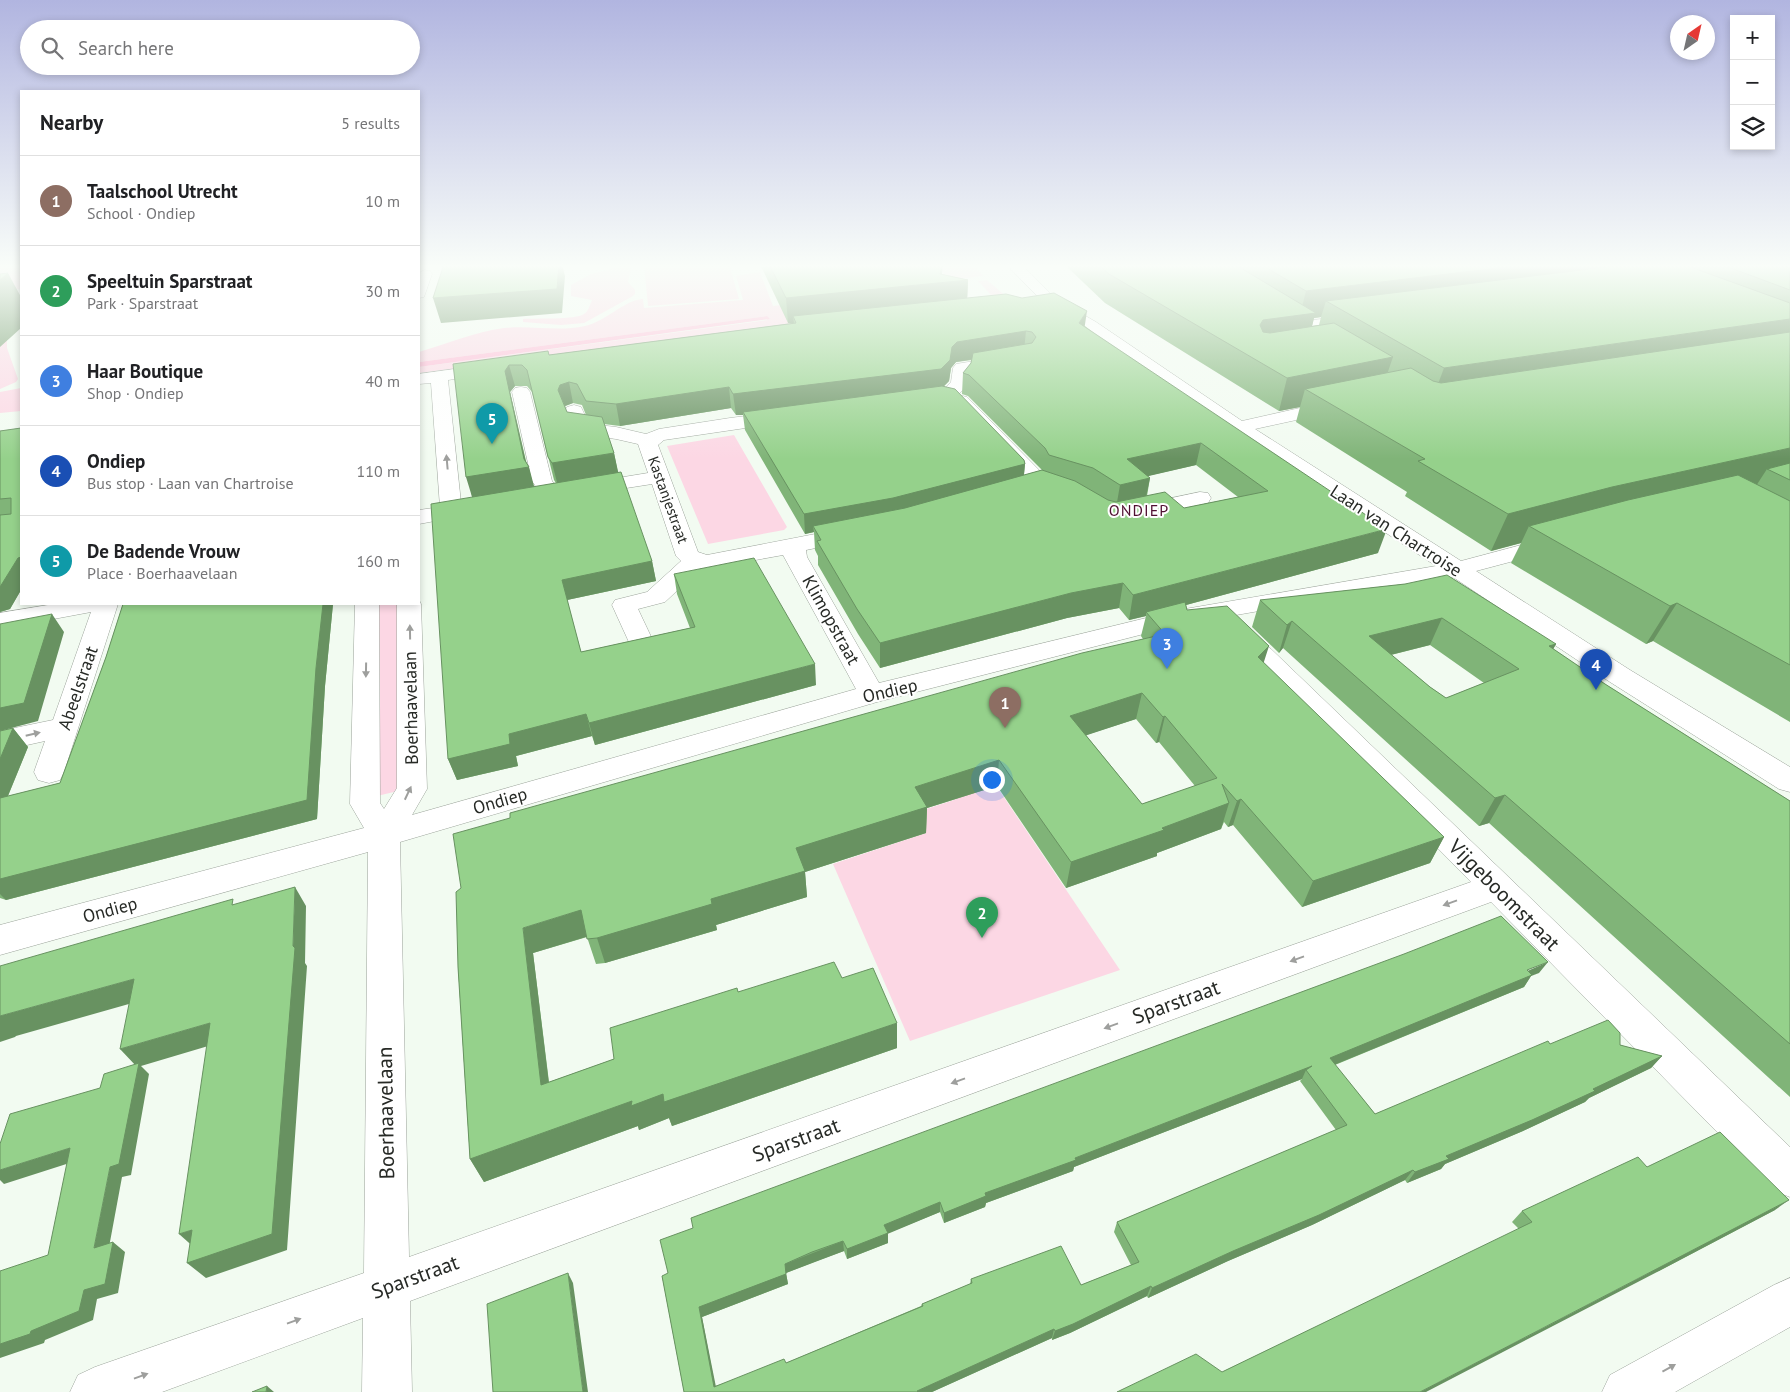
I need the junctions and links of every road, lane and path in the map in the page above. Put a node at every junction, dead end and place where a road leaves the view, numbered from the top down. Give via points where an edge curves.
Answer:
1 (1096, 329) edge
2 (1299, 329) edge
3 (1321, 342) edge
4 (1024, 358) edge
5 (509, 367) edge
6 (439, 376) junction
7 (420, 379) edge
8 (520, 392) dead end
9 (946, 397) junction
10 (1354, 402) edge
11 (574, 411) edge
12 (1239, 427) junction
13 (649, 441) junction
14 (660, 477) junction
15 (1200, 498) dead end
16 (487, 505) edge
17 (451, 511) junction
18 (1123, 515) edge
19 (420, 517) edge
20 (1575, 537) edge
21 (795, 546) junction
22 (697, 559) junction
23 (1455, 570) junction
24 (87, 605) edge
25 (106, 605) edge
26 (367, 605) edge
27 (409, 605) edge
28 (1219, 612) junction
29 (0, 620) edge
30 (642, 645) edge
31 (872, 694) junction
32 (65, 727) junction
33 (0, 741) edge
34 (49, 772) dead end
35 (1790, 781) edge
36 (384, 835) junction
37 (1496, 887) junction
38 (0, 940) edge
39 (1790, 1176) edge
40 (387, 1287) junction
41 (1790, 1301) edge
42 (95, 1392) edge
43 (387, 1392) edge
44 (1627, 1392) edge

1 - 12 street, Laan van Chartroise
2 - 3 street
4 - 9 street via 962,368 960,383
5 - 6 street
6 - 7 street
17 -> 6 street
8 - 14 street via 542,481 542,496
9 - 13 street, Kastanjestraat via 803,412 659,435
9 - 21 street, Kastanjestraat via 961,401 1045,486 896,525
10 - 12 street
11 - 13 street via 581,429
12 - 23 street, Laan van Chartroise
13 - 14 street, Kastanjestraat
14 - 22 street, Kastanjestraat via 688,556
15 - 18 street
16 - 17 street
17 - 19 street
20 - 23 street, Ondiep
21 - 22 street, Kastanjestraat via 706,562
21 - 31 street, Klimopstraat via 795,556
22 - 30 street via 656,598 624,605
23 - 28 street, Ondiep
23 - 35 street, Laan van Chartroise
24 - 29 street
25 - 32 street, Abeelstraat
26 -> 36 street via 365,804
36 -> 27 street, Boerhaavelaan via 412,789
28 - 31 street, Ondiep via 1179,618
28 - 37 street, Vijgeboomstraat
31 - 36 street, Ondiep
33 -> 32 street
32 - 34 street, Abeelstraat
36 - 38 street, Ondiep
36 - 40 street, Boerhaavelaan
37 - 39 street, Vijgeboomstraat
37 -> 40 street, Sparstraat
42 -> 40 street, Sparstraat
40 - 43 street, Boerhaavelaan
44 -> 41 street

